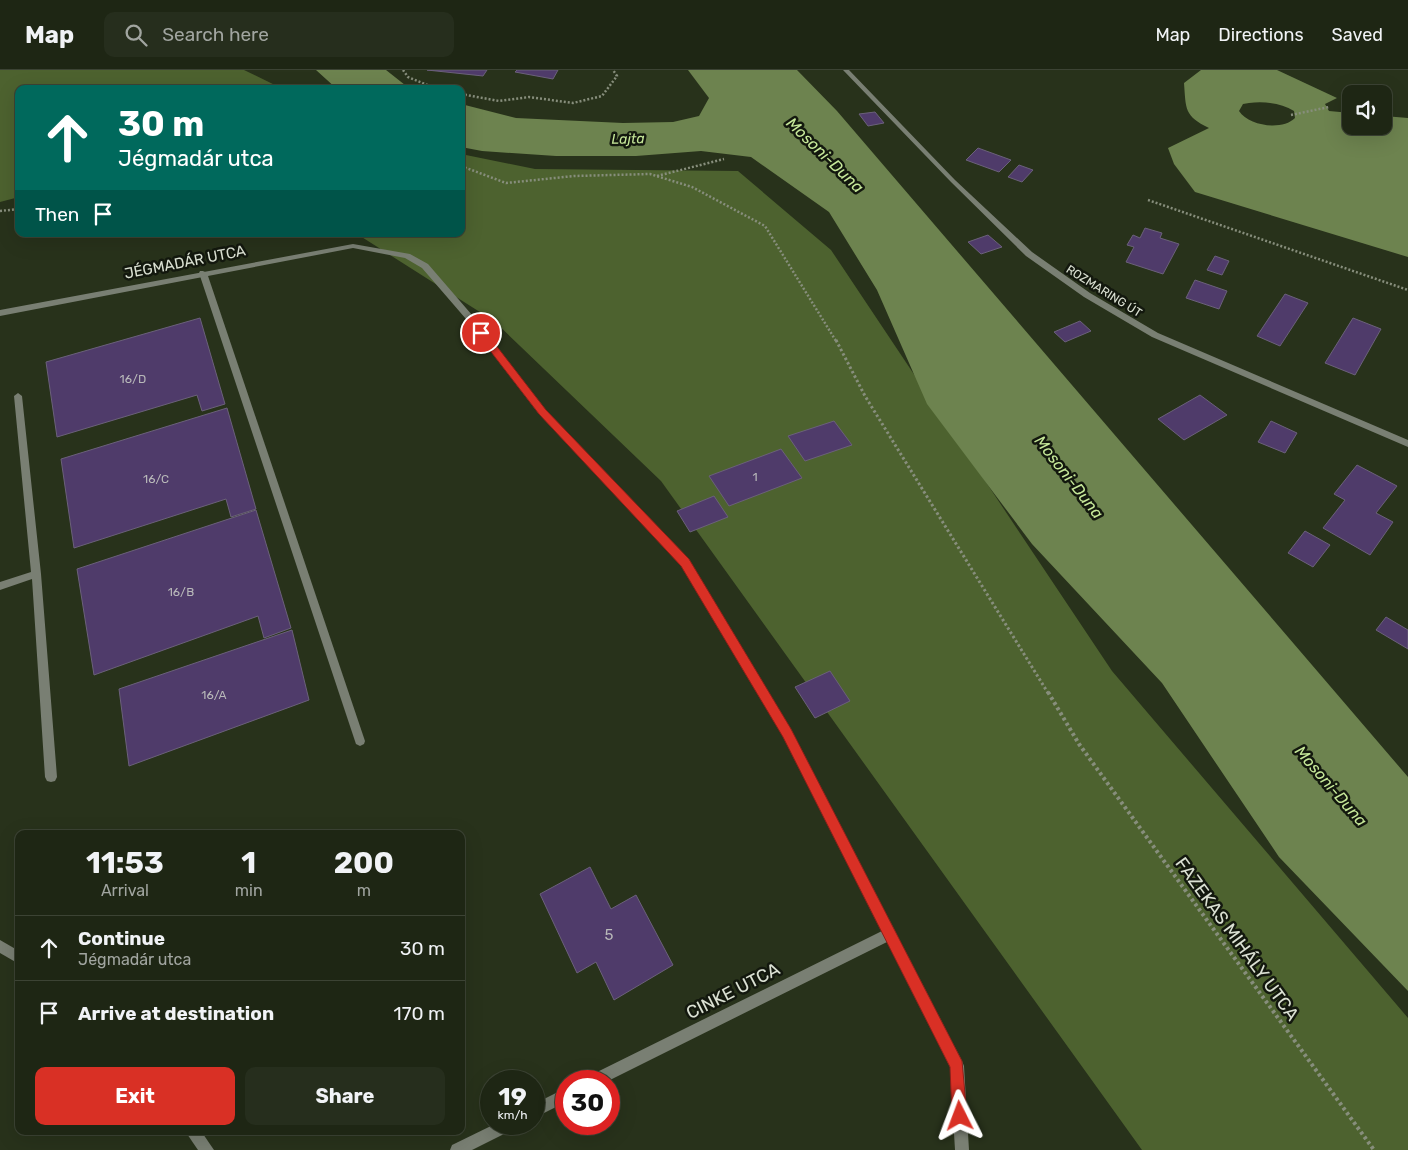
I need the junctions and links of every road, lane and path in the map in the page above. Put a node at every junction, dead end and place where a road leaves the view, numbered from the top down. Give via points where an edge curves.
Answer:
1 (403, 70) edge
2 (613, 70) edge
3 (846, 70) edge
4 (427, 85) edge
5 (465, 95) edge
6 (1329, 107) dead end
7 (1291, 115) dead end
8 (724, 159) dead end
9 (465, 168) edge
10 (656, 176) junction
11 (1148, 200) dead end
12 (15, 209) edge
13 (0, 211) edge
14 (203, 273) junction
15 (1408, 290) edge
16 (0, 313) edge
17 (18, 396) dead end
18 (1408, 444) edge
19 (36, 574) junction
20 (0, 586) edge
21 (360, 741) dead end
22 (51, 777) dead end
23 (889, 934) junction
24 (0, 946) edge
25 (15, 955) edge
26 (616, 1070) edge
27 (195, 1135) edge
28 (487, 1135) edge
29 (207, 1150) edge
30 (457, 1150) edge
31 (962, 1150) edge
32 (1374, 1150) edge

1 - 4 path via 408,77
2 - 5 path via 616,76 602,96 573,103 529,97 499,101
3 - 18 street, ROZMARING ÚT via 1029,254 1087,296 1155,335
6 - 7 path
8 - 10 path
9 - 10 path via 506,183 574,176
10 - 32 path, FAZEKAS MIHÁLY UTCA via 692,187 765,226 834,337 865,396 1079,744
11 - 15 path
12 - 13 path
14 - 16 street, JÉGMADÁR UTCA
14 - 21 street
14 - 23 street, JÉGMADÁR UTCA via 353,246 407,256 425,266 542,412 685,562 787,733
17 - 19 street
19 - 20 street
19 - 22 street
23 - 26 street, CINKE UTCA
23 - 31 street, JÉGMADÁR UTCA via 957,1066
24 - 25 street
27 - 29 street
28 - 30 street

